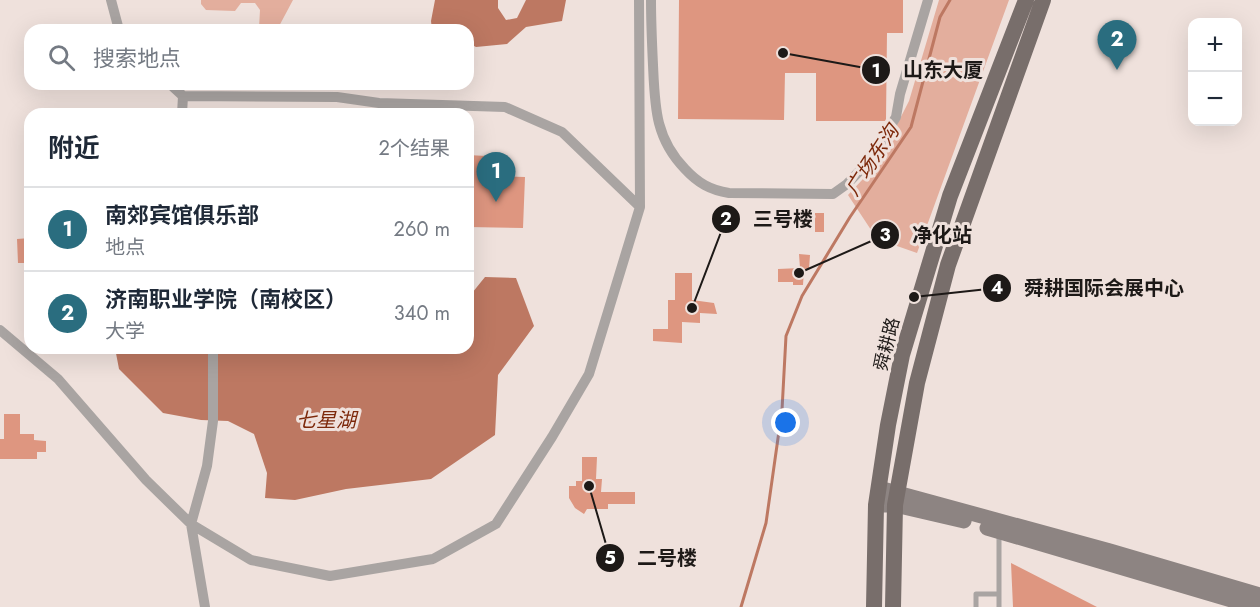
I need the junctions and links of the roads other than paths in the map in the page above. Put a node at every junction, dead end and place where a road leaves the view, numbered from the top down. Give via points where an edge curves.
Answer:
1 (111, 0) edge
2 (639, 0) edge
3 (651, 0) edge
4 (928, 0) edge
5 (1026, 0) edge
6 (1043, 0) edge
7 (117, 24) edge
8 (177, 90) edge
9 (183, 96) junction
10 (182, 108) edge
11 (640, 207) junction
12 (0, 330) edge
13 (24, 350) edge
14 (28, 354) edge
15 (213, 354) edge
16 (879, 488) junction
17 (896, 499) junction
18 (876, 505) junction
19 (191, 524) junction
20 (999, 531) junction
21 (999, 594) junction
22 (1260, 595) edge
23 (205, 607) edge
24 (874, 607) edge
25 (893, 607) edge
26 (976, 607) edge
27 (999, 607) edge
28 (1255, 607) edge

1 - 7 street
2 - 11 street
3 - 4 street via 655,111 661,134 693,178 712,190 729,193 833,194 872,158 896,117
5 - 16 main road, 舜耕路 via 950,196 921,292 903,355
6 - 17 main road via 948,265 917,383
8 - 9 street
9 - 10 street
9 - 11 street via 337,97 380,103 506,107 562,132
11 - 19 street via 589,374 496,524 433,558 330,576 250,560
12 - 13 street
14 - 19 street via 58,379 146,480
15 - 19 street via 213,421
16 - 17 main road
16 - 18 main road, 舜耕路
17 - 18 main road
17 - 20 main road
17 - 22 main road via 933,502
17 - 25 main road
18 - 24 main road, 舜耕路
19 - 23 street
20 - 21 lane
20 - 28 main road
21 - 26 lane via 976,594
21 - 27 lane

